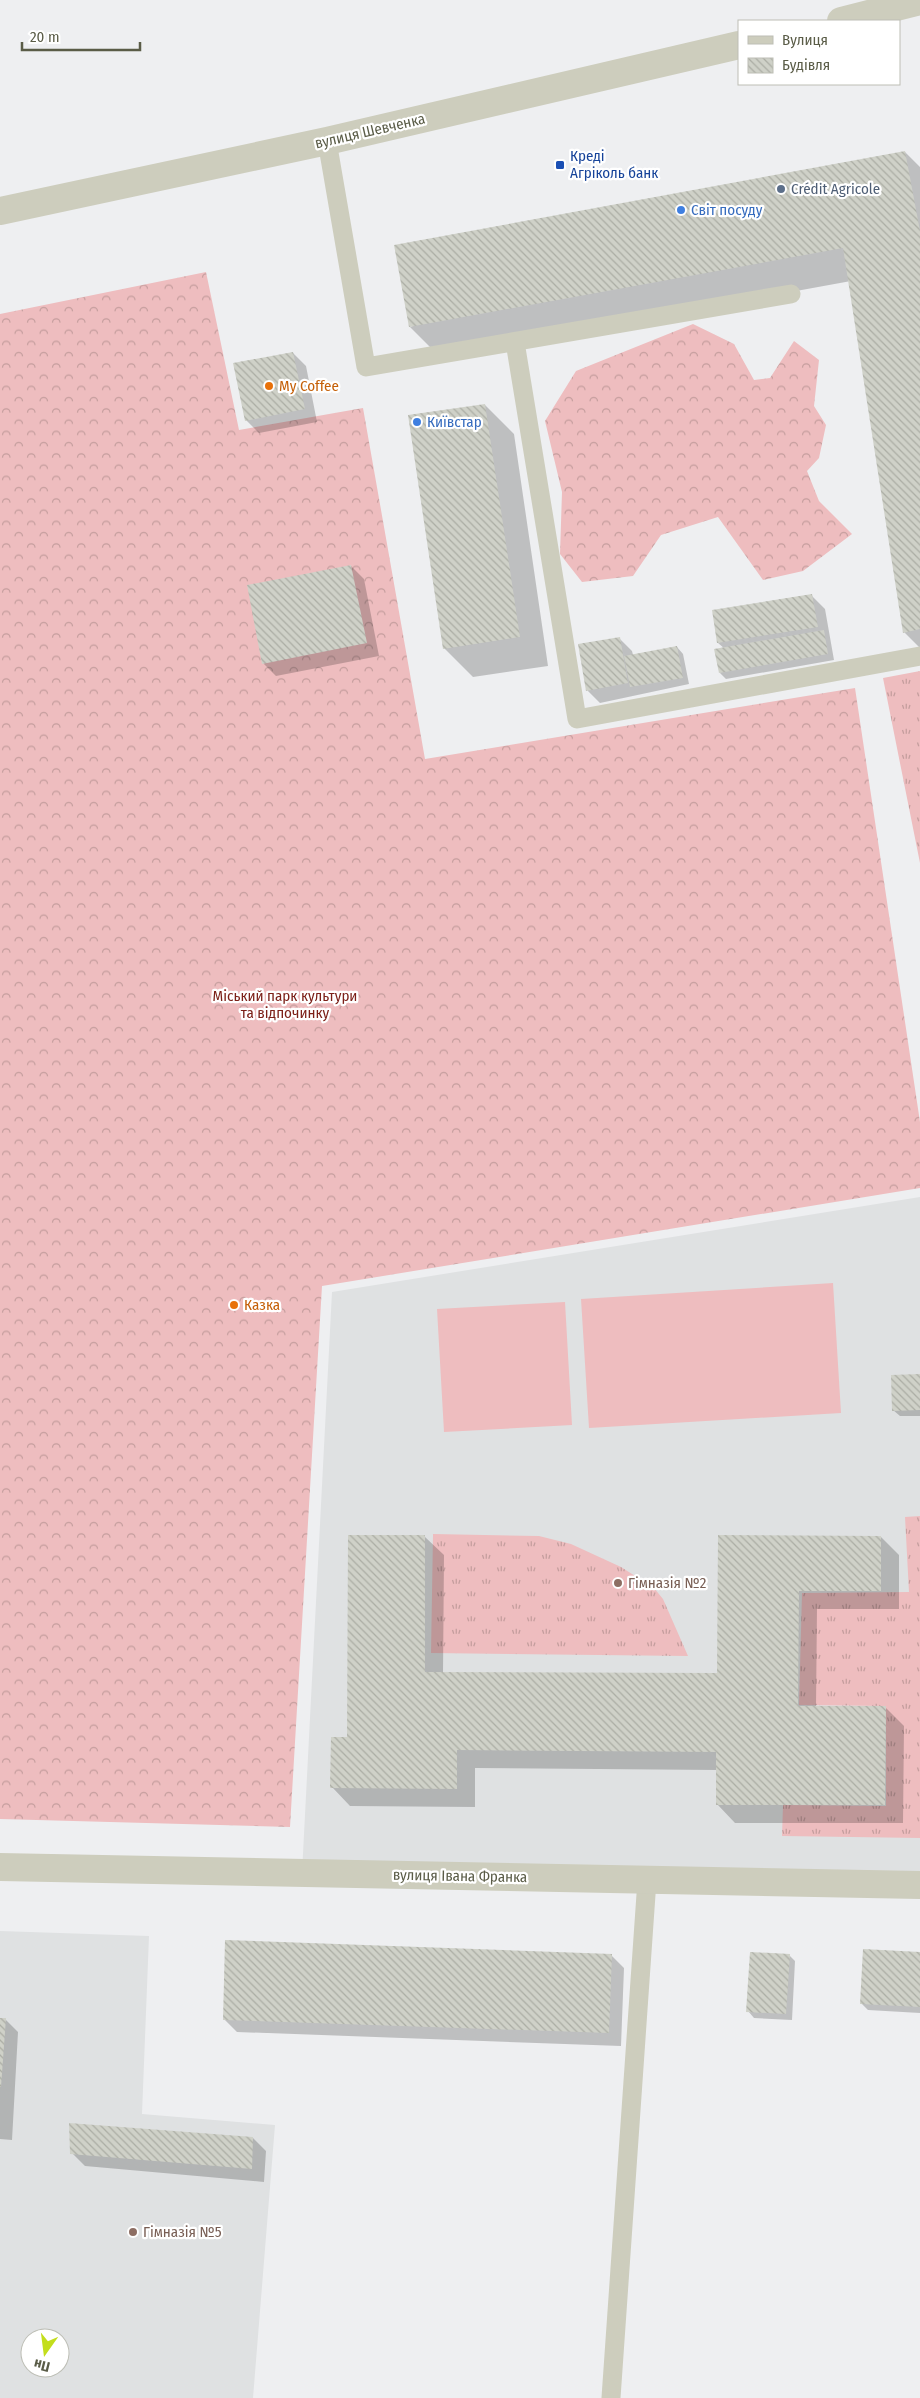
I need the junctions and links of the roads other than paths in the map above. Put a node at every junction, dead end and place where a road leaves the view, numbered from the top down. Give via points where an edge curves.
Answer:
1 (920, 1) edge
2 (845, 20) edge
3 (738, 45) edge
4 (327, 142) junction
5 (0, 211) edge
6 (791, 294) dead end
7 (515, 342) junction
8 (920, 656) edge
9 (0, 1867) edge
10 (647, 1880) junction
11 (920, 1885) edge
12 (611, 2398) edge

1 - 2 street
3 - 4 street, вулиця Шевченка
4 - 5 street, вулиця Шевченка
4 - 7 lane via 366,367
6 - 7 lane
7 - 8 lane via 577,719
9 - 10 street, вулиця Івана Франка
10 - 11 street, вулиця Івана Франка
10 - 12 lane

